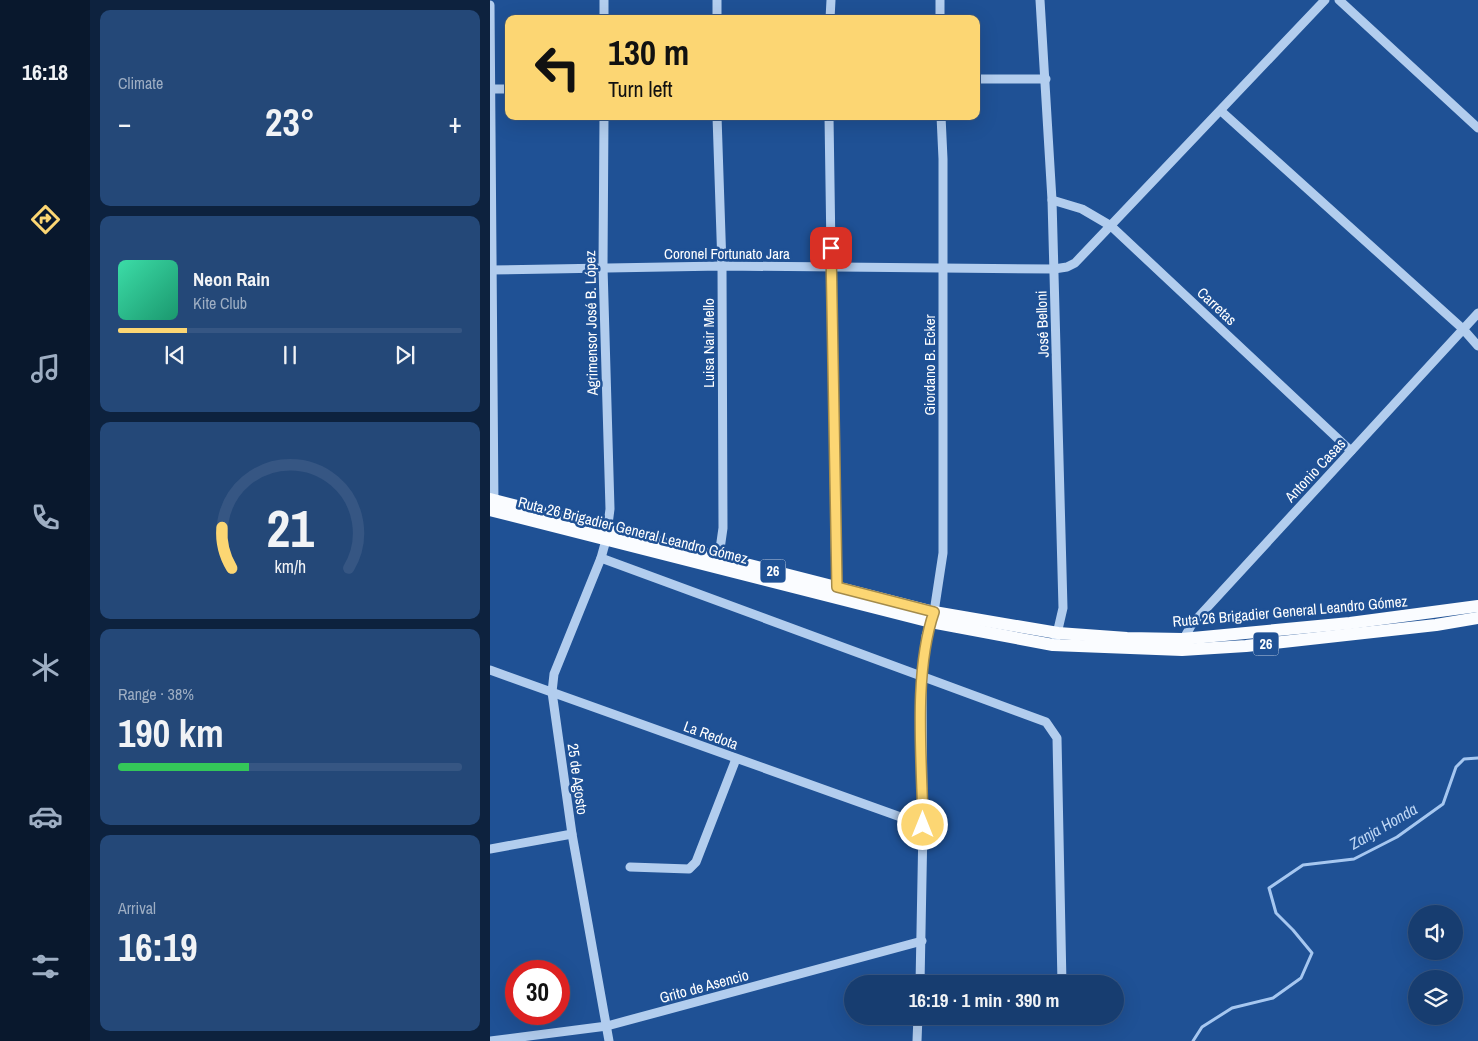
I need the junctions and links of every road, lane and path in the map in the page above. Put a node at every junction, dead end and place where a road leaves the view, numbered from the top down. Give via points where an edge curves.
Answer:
1 (604, 0) edge
2 (718, 0) edge
3 (831, 0) edge
4 (940, 0) edge
5 (1040, 0) edge
6 (1326, 0) edge
7 (1339, 0) edge
8 (490, 6) edge
9 (604, 15) edge
10 (717, 15) edge
11 (830, 15) edge
12 (940, 15) edge
13 (980, 79) edge
14 (1046, 79) junction
15 (491, 89) edge
16 (505, 89) edge
17 (1222, 111) junction
18 (604, 120) edge
19 (717, 120) edge
20 (829, 120) edge
21 (941, 120) edge
22 (1478, 128) edge
23 (1052, 200) junction
24 (1111, 226) junction
25 (722, 266) junction
26 (831, 267) junction
27 (942, 267) junction
28 (603, 268) junction
29 (1054, 269) junction
30 (492, 270) edge
31 (1478, 313) edge
32 (1463, 330) junction
33 (1478, 346) edge
34 (1351, 451) junction
35 (492, 505) edge
36 (607, 534) junction
37 (601, 558) junction
38 (718, 563) junction
39 (836, 593) junction
40 (1478, 606) edge
41 (932, 617) junction
42 (1478, 618) edge
43 (1056, 639) junction
44 (1182, 644) junction
45 (490, 670) edge
46 (922, 676) junction
47 (552, 692) junction
48 (736, 759) junction
49 (923, 825) junction
50 (572, 834) junction
51 (490, 849) edge
52 (630, 867) dead end
53 (922, 941) junction
54 (920, 975) edge
55 (1062, 975) edge
56 (918, 1025) edge
57 (606, 1026) junction
58 (490, 1041) edge
59 (609, 1041) edge
60 (917, 1041) edge

1 - 9 street
2 - 10 street
3 - 11 street
4 - 12 street
5 - 14 street, José Belloni
6 - 17 street, Coronel Fortunato Jara
7 - 22 street
8 - 15 street
13 - 14 street
14 - 23 street, José Belloni
15 - 16 street
15 - 30 street
17 - 24 street, Coronel Fortunato Jara
17 - 32 street
18 - 28 street, Agrimensor José B. López
19 - 25 street, Luisa Nair Mello
20 - 26 street
21 - 27 street, Giordano B. Ecker
23 - 24 street, Carretas via 1082,209
23 - 29 street, José Belloni
24 - 29 street, Coronel Fortunato Jara via 1075,263 1067,268
24 - 34 street, Carretas
25 - 26 street, Coronel Fortunato Jara
25 - 28 street, Coronel Fortunato Jara
25 - 38 street, Luisa Nair Mello via 723,528
26 - 27 street, Coronel Fortunato Jara
26 - 39 street
27 - 29 street, Coronel Fortunato Jara
27 - 41 street, Giordano B. Ecker via 943,553
28 - 30 street, Coronel Fortunato Jara
28 - 36 street, Agrimensor José B. López via 610,509
29 - 43 street, José Belloni via 1063,608
30 - 35 street
31 - 32 street, Antonio Casas
32 - 33 street
32 - 34 street, Antonio Casas
34 - 44 street, Antonio Casas via 1192,624
35 - 36 main road, Ruta 26 Brigadier General Leandro Gómez / 26
36 - 37 street, 25 de Agosto
36 - 38 main road, Ruta 26 Brigadier General Leandro Gómez / 26
37 - 46 street
37 - 47 street, 25 de Agosto via 554,674
38 - 39 main road, Ruta 26 Brigadier General Leandro Gómez / 26
39 - 41 main road, Ruta 26 Brigadier General Leandro Gómez / 26
40 - 44 main road, Ruta 26 Brigadier General Leandro Gómez / 26
41 - 43 main road, Ruta 26 Brigadier General Leandro Gómez / 26
41 - 46 street, Giordano B. Ecker via 926,636
42 - 44 main road, Ruta 26 Brigadier General Leandro Gómez / 26 via 1256,645
43 - 44 main road, Ruta 26 Brigadier General Leandro Gómez / 26 via 1127,638
45 - 47 street, La Redota
46 - 49 street, Giordano B. Ecker
46 - 55 street via 1046,722 1057,738
47 - 48 street, La Redota
47 - 50 street, 25 de Agosto
48 - 49 street, La Redota
48 - 52 street via 696,862 689,869
49 - 53 street, Giordano B. Ecker
50 - 51 street
50 - 57 street, 25 de Agosto
53 - 54 street, Giordano B. Ecker
53 - 57 street, Grito de Asencio
56 - 60 street
57 - 58 street, Grito de Asencio
57 - 59 street, 25 de Agosto

